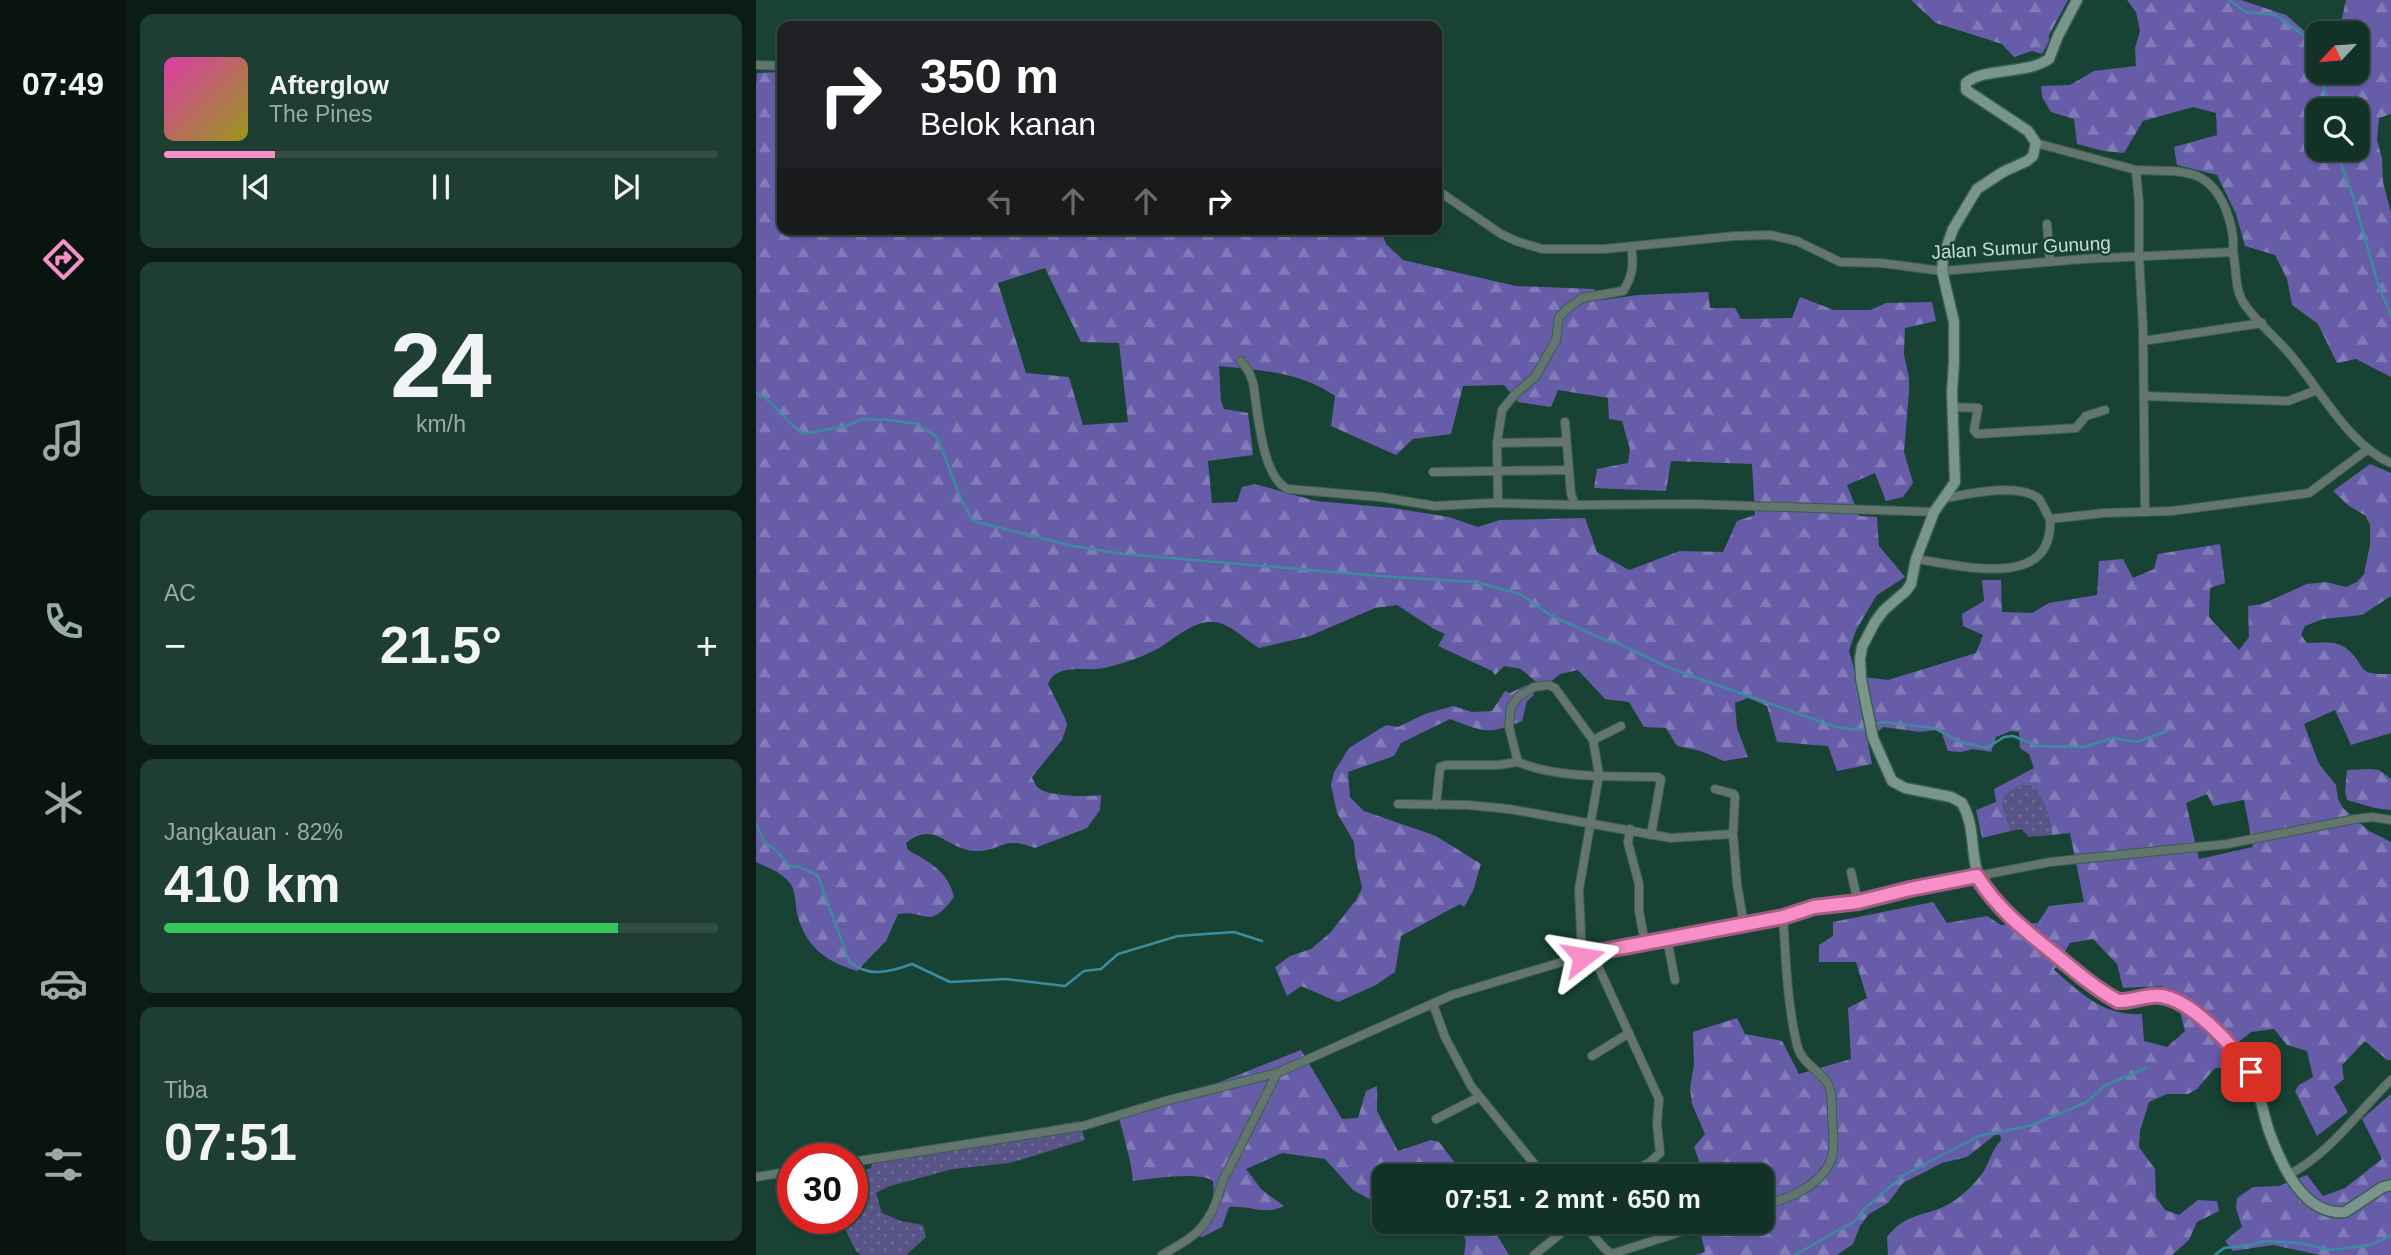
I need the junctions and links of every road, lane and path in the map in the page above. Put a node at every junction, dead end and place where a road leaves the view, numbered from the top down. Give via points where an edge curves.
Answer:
1 (2077, 0) edge
2 (756, 65) edge
3 (777, 66) edge
4 (2036, 143) junction
5 (2136, 170) junction
6 (1442, 193) edge
7 (2047, 224) dead end
8 (1631, 246) junction
9 (2233, 253) junction
10 (2139, 256) junction
11 (2050, 262) junction
12 (1942, 271) junction
13 (2262, 323) junction
14 (2143, 341) junction
15 (1241, 361) dead end
16 (2317, 390) junction
17 (2144, 396) junction
18 (1953, 407) junction
19 (2105, 410) dead end
20 (1565, 422) dead end
21 (1565, 442) junction
22 (1497, 443) junction
23 (2368, 449) junction
24 (2391, 463) edge
25 (1568, 470) junction
26 (1497, 471) junction
27 (1433, 472) dead end
28 (1946, 498) junction
29 (1498, 503) junction
30 (1575, 505) junction
31 (1934, 512) junction
32 (2145, 512) junction
33 (2050, 519) junction
34 (1916, 559) junction
35 (1621, 726) dead end
36 (1593, 740) junction
37 (1518, 762) junction
38 (1599, 775) junction
39 (1715, 789) dead end
40 (1398, 804) dead end
41 (1436, 805) junction
42 (2391, 820) edge
43 (1592, 825) junction
44 (1630, 830) junction
45 (1733, 834) junction
46 (1651, 835) junction
47 (1852, 872) dead end
48 (1977, 876) junction
49 (1858, 902) junction
50 (1783, 917) junction
51 (1744, 925) junction
52 (1667, 939) junction
53 (1645, 943) junction
54 (1592, 953) junction
55 (1583, 957) junction
56 (1675, 981) dead end
57 (1433, 1004) junction
58 (1629, 1032) junction
59 (1592, 1056) dead end
60 (1277, 1073) junction
61 (2391, 1080) edge
62 (1479, 1097) junction
63 (1436, 1119) dead end
64 (868, 1160) edge
65 (1535, 1164) edge
66 (1645, 1164) edge
67 (777, 1174) edge
68 (2290, 1174) junction
69 (756, 1177) edge
70 (2391, 1185) edge
71 (1774, 1202) edge
72 (1560, 1234) edge
73 (1592, 1234) edge
74 (1670, 1234) edge
75 (1667, 1235) joint
76 (1162, 1255) edge
77 (1534, 1255) edge

1 - 4 street via 2049,59 1966,83 1966,90 2028,131
2 - 3 street
4 - 5 street
4 - 12 street via 2027,161 1977,189 1953,229
5 - 9 street via 2195,175 2207,181 2226,210
5 - 10 street
6 - 8 street, Jalan Sumur Gunung via 1501,234 1529,246
7 - 11 street
8 - 12 street, Jalan Sumur Gunung via 1770,235 1797,241 1840,261
8 - 22 street via 1634,267 1623,291 1582,298 1559,317 1556,340 1535,377 1502,410
9 - 10 street, Jalan Sumur Gunung
9 - 13 street via 2238,291
10 - 11 street, Jalan Sumur Gunung
10 - 14 street
11 - 12 street, Jalan Sumur Gunung
12 - 18 street via 1954,322
13 - 14 street
13 - 16 street
14 - 17 street
15 - 29 street via 1253,383 1267,461 1281,486 1435,506
16 - 17 street via 2288,401
16 - 23 street
17 - 32 street
18 - 19 street via 1978,408 1977,434 2076,428 2086,416
18 - 28 street via 1956,475
20 - 21 street
21 - 22 street
21 - 25 street
22 - 26 street
23 - 24 street
23 - 32 street via 2309,493
25 - 26 street
25 - 30 street
26 - 27 street
26 - 29 street
28 - 31 street
28 - 33 street via 1983,491 2027,492 2039,499
29 - 30 street
30 - 31 street
31 - 34 street
32 - 33 street
33 - 34 street via 2046,545 2029,564 2000,569
34 - 48 street via 1911,584 1884,610 1862,647 1861,679 1873,738 1887,774 1905,788 1962,803
35 - 36 street
36 - 37 street via 1555,688 1534,687 1518,697 1509,716
36 - 38 street
37 - 38 street
37 - 41 street via 1440,767
38 - 43 street
38 - 46 street via 1661,779
39 - 45 street via 1734,794
40 - 41 street
41 - 43 street via 1509,809
42 - 48 street via 2355,819 2227,844 2050,862
43 - 44 street
43 - 55 street via 1579,889
44 - 46 street
44 - 53 street via 1628,843 1639,884
45 - 46 street
45 - 51 street
47 - 49 street
48 - 49 street
48 - 68 street via 2008,915 2111,997 2125,1002 2150,995 2168,998 2212,1026 2255,1079 2270,1132
49 - 50 street via 1814,907
50 - 51 street
50 - 71 street via 1798,1048 1830,1089 1832,1159 1800,1192
51 - 52 street
52 - 53 street
52 - 56 street
53 - 54 street
54 - 55 street
54 - 58 street
55 - 57 street via 1497,980
57 - 60 street
57 - 62 street via 1455,1058
58 - 59 street
58 - 66 street via 1659,1099 1660,1153
60 - 64 street via 1083,1126
60 - 76 street via 1223,1178 1206,1224 1196,1236
61 - 68 street via 2324,1152
62 - 63 street
62 - 65 street
67 - 69 street
68 - 70 street via 2306,1199 2333,1212 2345,1212
72 - 77 street
73 - 75 street via 1612,1254
74 - 75 street

